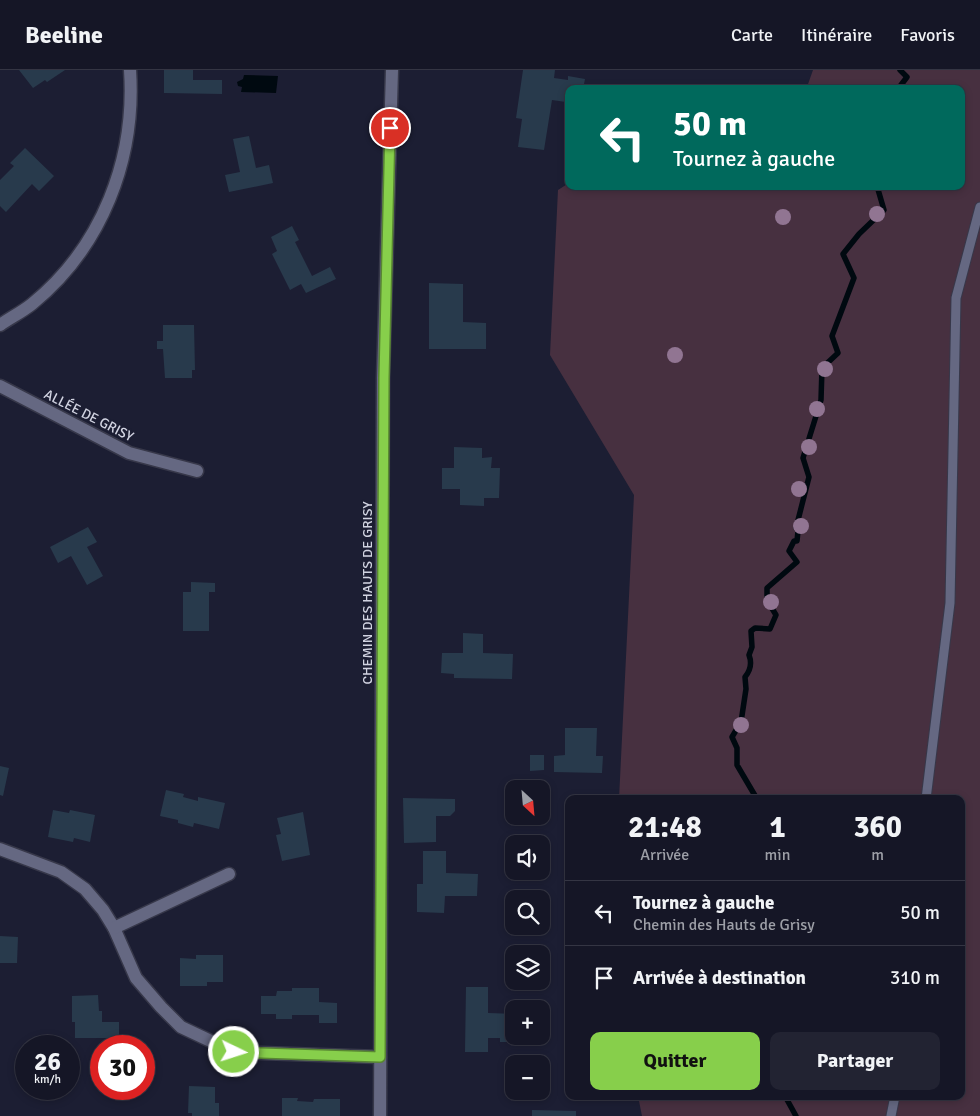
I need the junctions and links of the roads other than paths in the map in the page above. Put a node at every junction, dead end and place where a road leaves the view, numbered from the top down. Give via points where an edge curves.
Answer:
1 (130, 70) edge
2 (392, 70) edge
3 (980, 207) edge
4 (0, 325) edge
5 (0, 386) edge
6 (197, 471) dead end
7 (926, 795) edge
8 (0, 849) edge
9 (229, 874) dead end
10 (114, 928) junction
11 (380, 1057) junction
12 (894, 1100) edge
13 (380, 1116) edge
14 (891, 1116) edge

1 - 4 street via 128,138 117,185 95,233 61,276 32,304
2 - 11 street, CHEMIN DES HAUTS DE GRISY via 384,378
3 - 7 lane via 956,298 950,603
5 - 6 street, ALLÉE DE GRISY via 129,453
8 - 10 street via 61,872 85,889
9 - 10 street
10 - 11 street via 136,978 181,1027 209,1042 234,1052
11 - 13 street, CHEMIN DES HAUTS DE GRISY
12 - 14 lane

